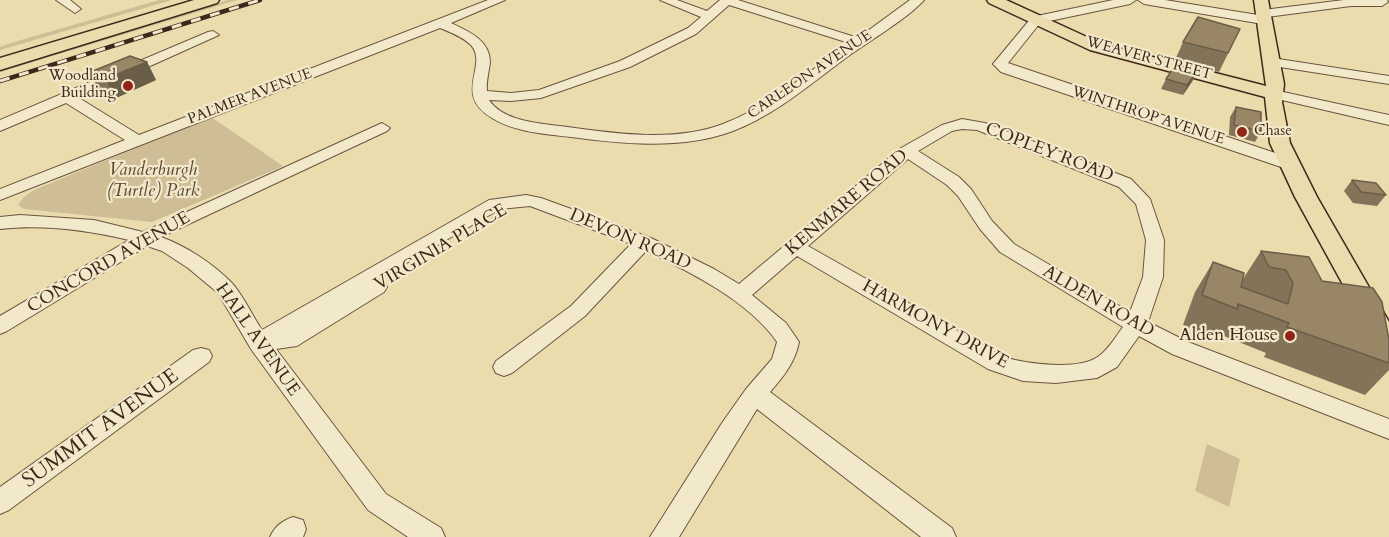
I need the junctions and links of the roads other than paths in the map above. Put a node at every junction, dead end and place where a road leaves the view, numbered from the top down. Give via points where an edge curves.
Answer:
1 (62, 0) edge
2 (186, 0) edge
3 (211, 0) edge
4 (499, 0) edge
5 (666, 0) edge
6 (727, 0) edge
7 (918, 0) edge
8 (994, 0) edge
9 (1130, 0) edge
10 (1144, 0) edge
11 (1384, 4) edge
12 (75, 9) dead end
13 (1262, 11) edge
14 (710, 16) junction
15 (1036, 20) junction
16 (440, 23) junction
17 (213, 35) dead end
18 (858, 42) junction
19 (0, 55) edge
20 (1272, 62) junction
21 (0, 64) edge
22 (1389, 81) edge
23 (541, 94) junction
24 (1274, 94) junction
25 (480, 95) junction
26 (68, 98) junction
27 (1389, 120) edge
28 (521, 123) junction
29 (962, 124) joint
30 (0, 126) edge
31 (382, 128) dead end
32 (137, 141) junction
33 (907, 151) junction
34 (1290, 164) junction
35 (0, 196) edge
36 (518, 201) joint
37 (1, 223) edge
38 (147, 239) junction
39 (644, 242) junction
40 (794, 246) junction
41 (740, 294) junction
42 (1136, 325) junction
43 (0, 326) edge
44 (259, 343) junction
45 (1389, 345) edge
46 (201, 356) dead end
47 (504, 367) dead end
48 (755, 394) junction
49 (1389, 429) edge
50 (0, 502) edge
51 (935, 535) edge
52 (431, 537) edge
53 (664, 537) edge

1 - 12 street
2 - 19 highway
3 - 21 highway
4 - 16 street, PALMER AVENUE
5 - 14 street
6 - 14 street
6 - 18 street
7 - 18 street, CARLEON AVENUE
8 - 15 main road, WEAVER STREET
9 - 15 street
10 - 13 street
11 - 13 street via 1346,1 1284,13
13 - 20 main road
14 - 23 street via 692,31 643,56
15 - 24 main road, WEAVER STREET via 1118,54
15 - 34 street, WINTHROP AVENUE via 1001,61 1006,69
16 - 25 street via 480,48
16 - 32 street, PALMER AVENUE
17 - 26 street
18 - 28 street, CARLEON AVENUE via 758,113 717,131 688,136 615,138
20 - 22 street
20 - 24 main road
23 - 25 street
23 - 28 street via 530,103
24 - 27 street
24 - 34 main road via 1280,143
25 - 28 street, CARLEON AVENUE via 489,109
26 - 30 street
26 - 32 street
29 - 33 street, KENMARE ROAD via 947,128
29 - 42 street, COPLEY ROAD via 980,126 1100,171 1135,192 1144,203 1155,240 1153,277
31 - 38 street, CONCORD AVENUE via 163,228
32 - 35 street, PALMER AVENUE
33 - 40 street, KENMARE ROAD
33 - 42 street, ALDEN ROAD via 953,181 1007,248
34 - 45 main road
35 - 37 street
36 - 39 street, DEVON ROAD via 535,202
36 - 44 street, VIRGINIA PLACE via 289,340
37 - 38 street, HALL AVENUE via 67,223
38 - 43 street, CONCORD AVENUE
38 - 44 street, HALL AVENUE via 169,247 225,288
39 - 41 street, DEVON ROAD
39 - 47 street via 578,311
40 - 41 street, KENMARE ROAD
40 - 42 street, HARMONY DRIVE via 996,363 1023,372 1056,374 1097,369 1109,361
41 - 48 street, DEVON ROAD via 775,324 788,342 780,368
42 - 49 street, ALDEN ROAD via 1180,348
44 - 52 street, HALL AVENUE via 376,502
46 - 50 street, SUMMIT AVENUE
48 - 51 street
48 - 53 street

